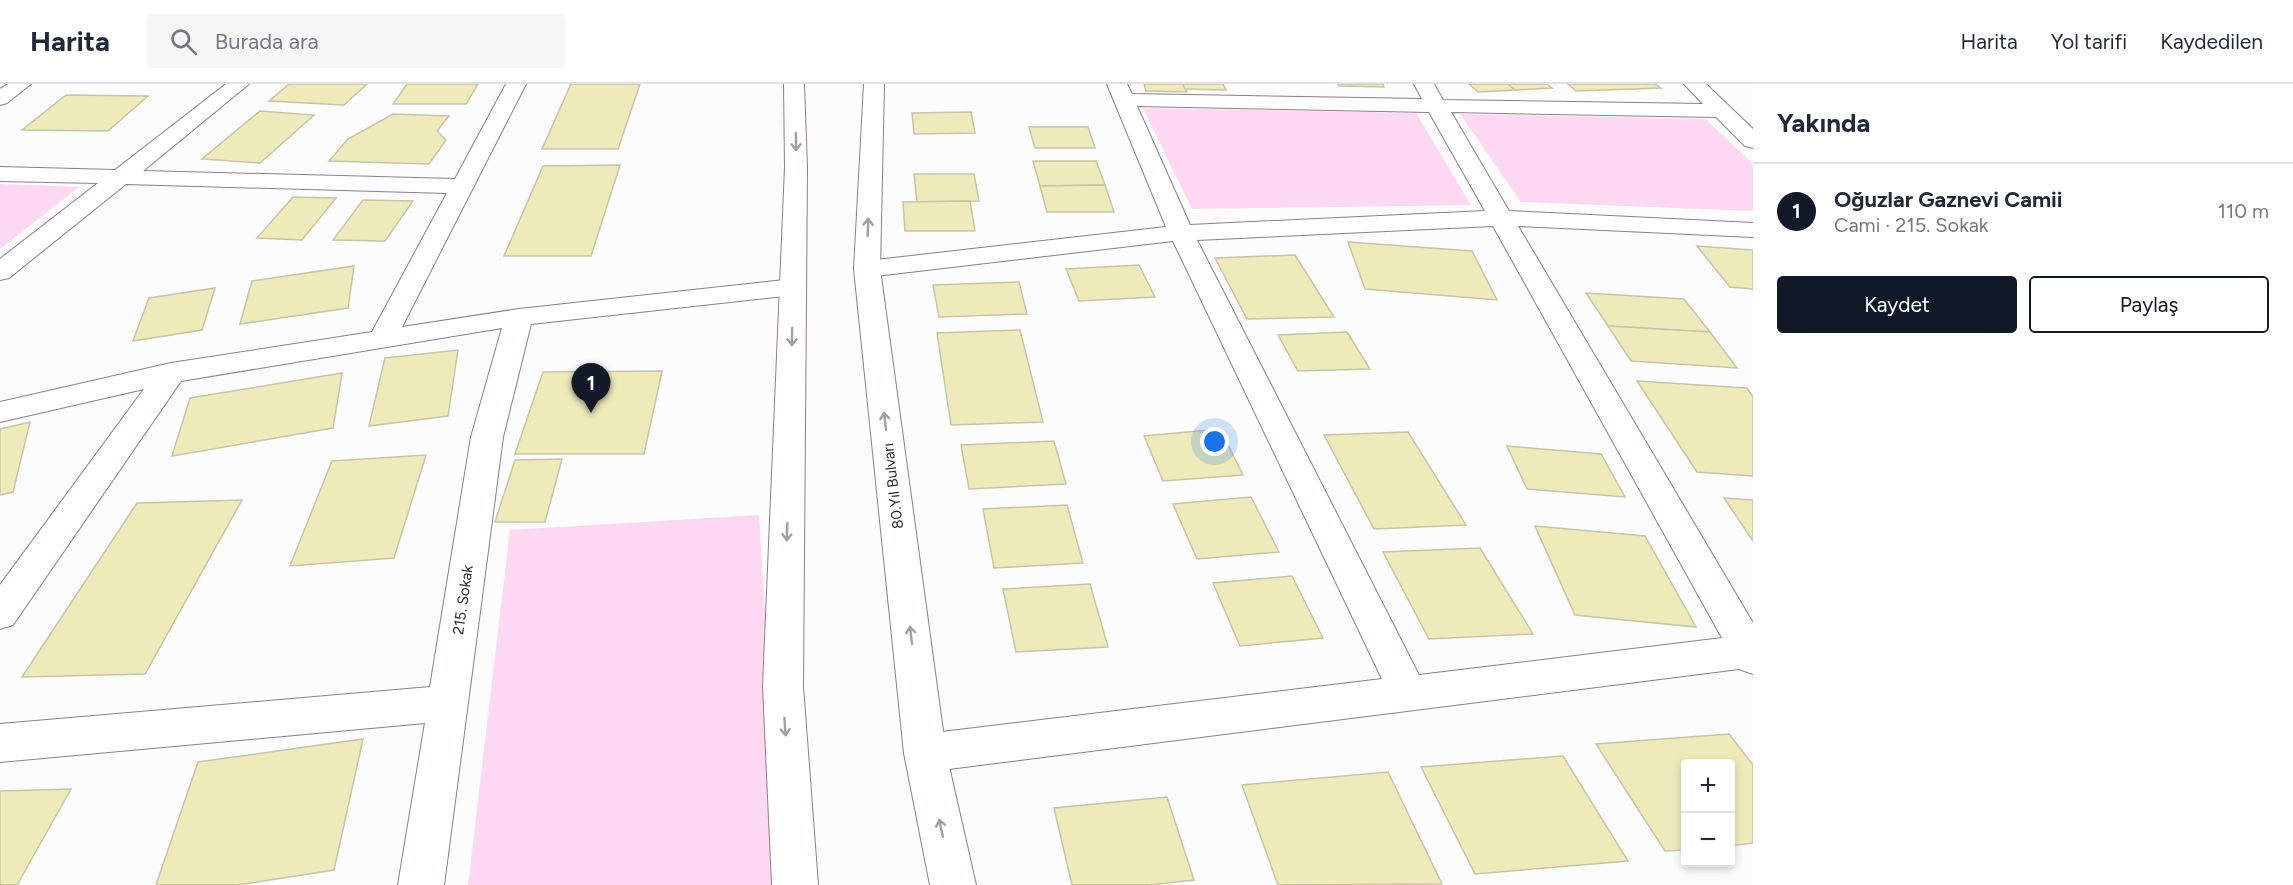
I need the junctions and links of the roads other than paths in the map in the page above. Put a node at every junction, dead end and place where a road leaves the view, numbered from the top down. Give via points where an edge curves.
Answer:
1 (21, 84) edge
2 (239, 84) edge
3 (516, 84) edge
4 (794, 84) edge
5 (874, 84) edge
6 (1694, 84) edge
7 (1121, 92) edge
8 (1431, 95) edge
9 (0, 99) edge
10 (1724, 111) junction
11 (1749, 132) edge
12 (0, 174) edge
13 (121, 177) junction
14 (463, 186) junction
15 (1503, 218) junction
16 (1753, 230) edge
17 (1181, 233) junction
18 (867, 269) junction
19 (0, 272) edge
20 (793, 287) junction
21 (519, 317) junction
22 (382, 339) junction
23 (171, 373) junction
24 (0, 412) edge
25 (0, 614) edge
26 (1752, 653) edge
27 (1408, 693) junction
28 (448, 703) junction
29 (0, 742) edge
30 (925, 753) junction
31 (421, 885) edge
32 (795, 885) edge
33 (953, 885) edge

1 - 9 street
2 - 13 street
3 - 14 street
4 -> 20 street
18 -> 5 street, 80.Yıl Bulvarı
6 - 10 street
7 - 8 street
7 - 17 street
8 - 10 street
8 - 15 street
10 - 11 street
12 - 13 street
13 - 14 street
13 - 19 street
14 - 22 street
15 - 16 street
15 - 17 street
15 - 26 street
17 - 18 street
17 - 27 street
30 -> 18 street, 80.Yıl Bulvarı
20 - 21 street
20 -> 32 street via 783,686
21 - 22 street
21 - 28 street, 215. Sokak via 487,437
22 - 23 street
23 - 24 street
23 - 25 street
26 - 27 street
27 - 30 street
28 - 29 street
28 - 31 street, 215. Sokak
33 -> 30 street, 80.Yıl Bulvarı

